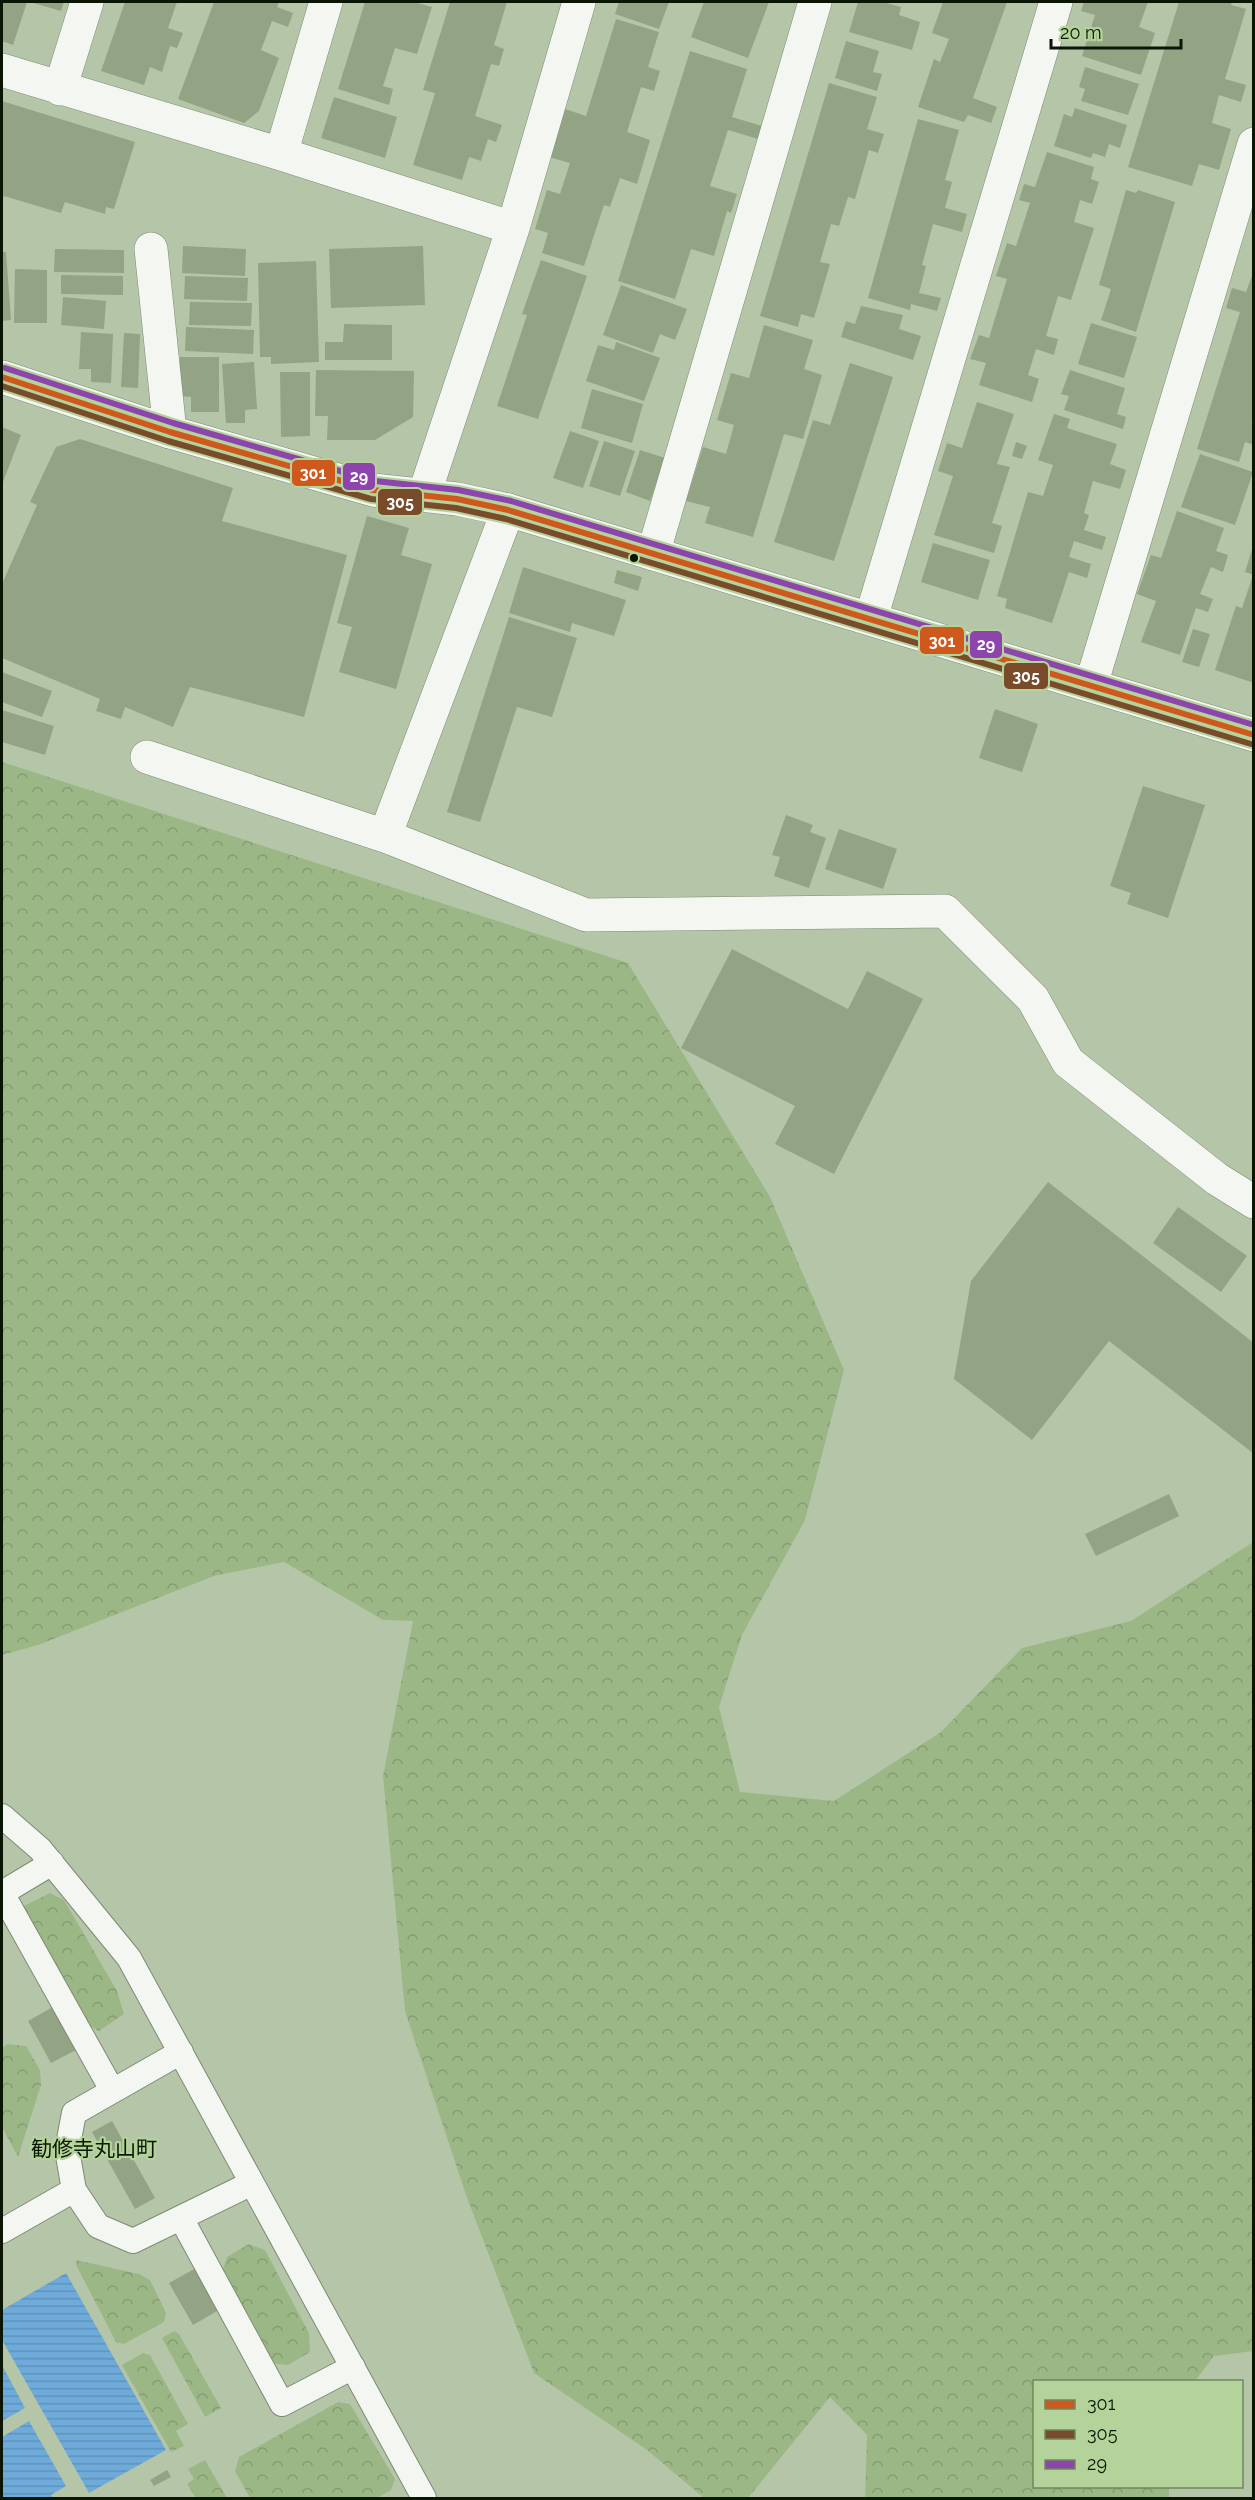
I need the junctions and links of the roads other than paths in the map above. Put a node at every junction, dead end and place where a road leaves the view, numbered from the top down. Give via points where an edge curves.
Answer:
1 (87, 2) edge
2 (326, 2) edge
3 (579, 2) edge
4 (815, 2) edge
5 (1056, 2) edge
6 (2, 70) edge
7 (60, 89) junction
8 (1254, 144) edge
9 (281, 154) junction
10 (513, 228) junction
11 (151, 249) dead end
12 (2, 377) edge
13 (170, 432) junction
14 (424, 495) junction
15 (508, 510) junction
16 (653, 554) junction
17 (871, 618) junction
18 (1090, 685) junction
19 (1254, 735) edge
20 (147, 757) dead end
21 (385, 836) junction
22 (1254, 1203) edge
23 (2, 1816) edge
24 (52, 1863) junction
25 (181, 2052) junction
26 (112, 2090) junction
27 (252, 2182) junction
28 (74, 2190) junction
29 (181, 2218) junction
30 (2, 2230) edge
31 (353, 2367) junction
32 (424, 2499) edge

1 - 7 street
2 - 9 street
3 - 10 street
4 - 16 street
5 - 17 street
6 - 7 street
7 - 9 street
8 - 18 street
9 - 10 street
10 - 14 street
11 - 13 street
12 - 13 street
13 - 14 street via 373,490
14 - 15 street
15 - 16 street
15 - 21 street
16 - 17 street
17 - 18 street
18 - 19 street
20 - 21 street
21 - 22 street via 586,915 945,911 1033,999 1068,1062 1217,1179
23 - 24 lane
24 - 25 lane via 129,1958
24 - 26 lane via 2,1893
25 - 26 lane
25 - 27 lane
26 - 28 lane via 74,2113 67,2150
27 - 29 lane
27 - 31 lane
28 - 29 lane via 98,2226 133,2241
28 - 30 lane
29 - 31 lane via 282,2404
31 - 32 lane

